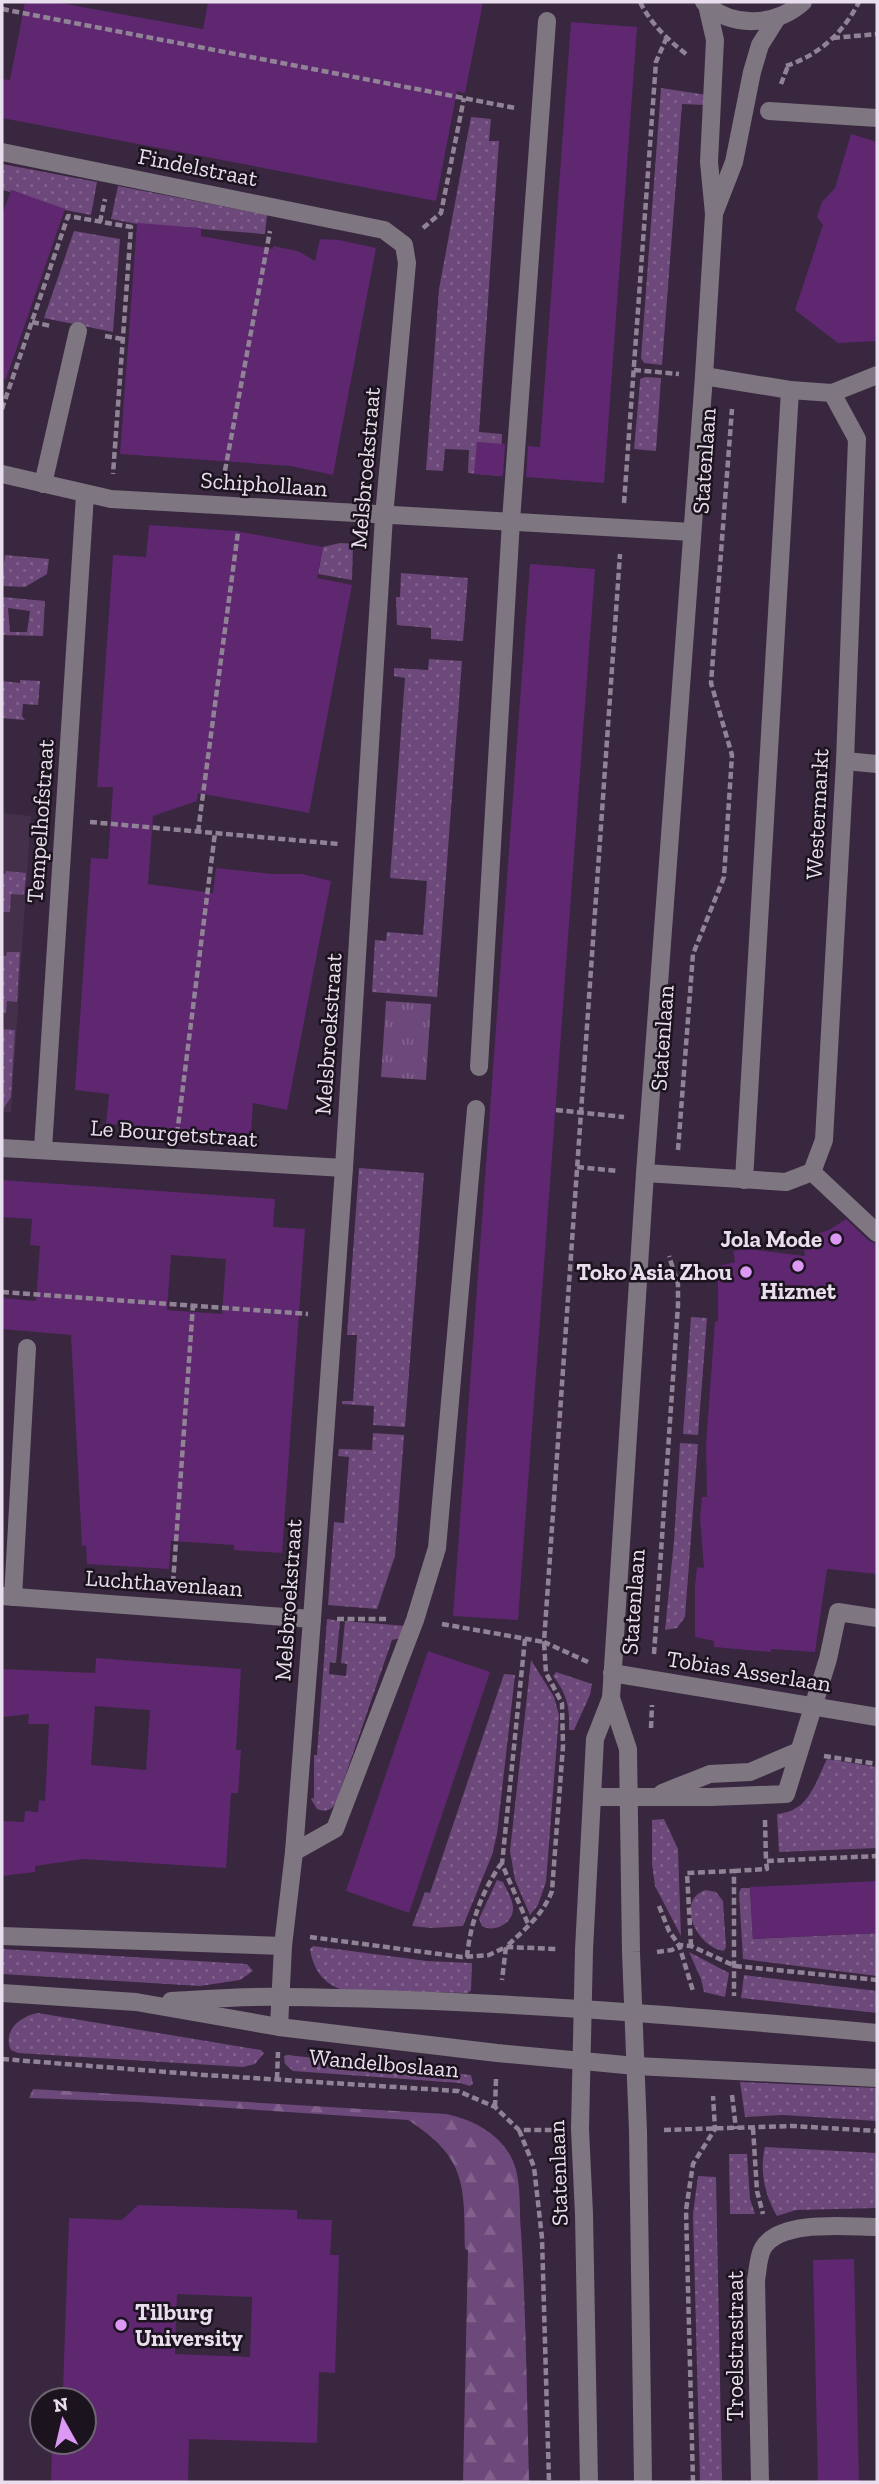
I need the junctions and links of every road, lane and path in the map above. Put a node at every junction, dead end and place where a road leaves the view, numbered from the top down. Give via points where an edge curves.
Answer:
1 (803, 2) edge
2 (859, 2) edge
3 (706, 4) edge
4 (2, 9) edge
5 (777, 18) junction
6 (547, 21) dead end
7 (877, 34) edge
8 (832, 38) junction
9 (666, 39) dead end
10 (788, 66) junction
11 (752, 72) junction
12 (464, 98) junction
13 (769, 111) joint
14 (540, 113) junction
15 (877, 118) edge
16 (2, 152) edge
17 (713, 214) junction
18 (270, 234) dead end
19 (404, 245) junction
20 (78, 331) dead end
21 (634, 370) junction
22 (877, 375) edge
23 (704, 376) junction
24 (733, 382) junction
25 (790, 390) junction
26 (832, 393) junction
27 (227, 459) dead end
28 (2, 474) edge
29 (43, 484) junction
30 (85, 495) junction
31 (384, 516) junction
32 (511, 521) junction
33 (622, 527) junction
34 (238, 531) dead end
35 (692, 533) junction
36 (845, 761) junction
37 (877, 764) edge
38 (64, 819) junction
39 (198, 832) junction
40 (215, 833) junction
41 (365, 847) junction
42 (478, 1066) dead end
43 (476, 1109) dead end
44 (556, 1110) dead end
45 (581, 1113) junction
46 (178, 1128) dead end
47 (2, 1148) edge
48 (43, 1149) junction
49 (577, 1167) junction
50 (344, 1168) junction
51 (811, 1172) junction
52 (645, 1173) junction
53 (676, 1175) junction
54 (744, 1180) junction
55 (877, 1233) edge
56 (669, 1253) dead end
57 (2, 1293) edge
58 (193, 1305) junction
59 (333, 1315) junction
60 (27, 1348) dead end
61 (8, 1597) edge
62 (171, 1608) junction
63 (877, 1618) edge
64 (312, 1619) junction
65 (525, 1639) dead end
66 (544, 1642) junction
67 (612, 1673) junction
68 (653, 1680) junction
69 (611, 1698) junction
70 (813, 1707) junction
71 (877, 1717) edge
72 (651, 1733) dead end
73 (799, 1751) junction
74 (592, 1797) junction
75 (629, 1797) junction
76 (649, 1798) junction
77 (293, 1852) junction
78 (877, 1856) edge
79 (502, 1864) junction
80 (734, 1871) junction
81 (656, 1898) dead end
82 (529, 1926) junction
83 (2, 1936) edge
84 (679, 1945) junction
85 (283, 1946) junction
86 (691, 1946) junction
87 (506, 1947) junction
88 (584, 1950) junction
89 (631, 1952) junction
90 (467, 1957) junction
91 (735, 1966) junction
92 (877, 1980) edge
93 (2, 1993) edge
94 (280, 1997) junction
95 (136, 2002) junction
96 (582, 2008) junction
97 (634, 2011) junction
98 (702, 2017) junction
99 (733, 2020) junction
100 (279, 2027) junction
101 (877, 2033) edge
102 (2, 2059) edge
103 (581, 2061) junction
104 (636, 2066) junction
105 (729, 2072) junction
106 (877, 2078) edge
107 (753, 2128) junction
108 (580, 2129) junction
109 (736, 2129) junction
110 (519, 2130) junction
111 (715, 2130) junction
112 (638, 2131) junction
113 (877, 2131) edge
114 (877, 2227) edge
115 (773, 2237) junction
116 (550, 2482) edge
117 (589, 2482) edge
118 (643, 2482) edge
119 (693, 2482) edge
120 (760, 2482) edge

1 - 5 street
2 - 8 path via 847,24
3 - 5 street via 729,17 753,22
3 - 17 street, Statenlaan via 715,40 709,162
4 - 12 path
5 - 11 street, Statenlaan via 760,45
6 - 14 street
7 - 8 path
8 - 10 path
9 - 21 path via 656,62
10 - 11 path
10 - 13 path
11 - 17 street, Statenlaan via 734,162
12 - 14 path
12 - 19 path via 441,213
13 - 15 street
14 - 32 street
16 - 19 street, Findelstraat via 384,230
17 - 23 street, Statenlaan
18 - 27 path
19 - 31 street, Melsbroekstraat via 407,263
20 - 29 street
21 - 23 path
21 - 33 path
22 - 26 street
23 - 24 street
23 - 35 street, Statenlaan
24 - 25 street
24 - 53 path, Statenlaan via 711,683 732,755 724,877 693,954
25 - 26 street
25 - 54 street
26 - 36 street, Westermarkt via 857,439
28 - 29 street, Schiphollaan
29 - 30 street, Schiphollaan
30 - 31 street, Schiphollaan
30 - 38 street, Tempelhofstraat
31 - 32 street, Schiphollaan
31 - 41 street, Melsbroekstraat
32 - 33 street, Schiphollaan
32 - 42 street
33 - 35 street, Schiphollaan
33 - 45 path
34 - 39 path
35 - 52 street, Statenlaan
36 - 37 street
36 - 51 street, Westermarkt via 824,1140
38 - 39 path
38 - 48 street, Tempelhofstraat
39 - 40 path
40 - 41 path
40 - 46 path
41 - 50 street, Melsbroekstraat
43 - 77 street via 437,1548 415,1620 335,1829
44 - 45 path
45 - 49 path
47 - 48 street, Le Bourgetstraat
48 - 50 street, Le Bourgetstraat
49 - 52 path
49 - 66 path
50 - 59 street, Melsbroekstraat
51 - 54 street via 786,1182
51 - 55 street
52 - 53 street
52 - 67 street, Statenlaan
53 - 54 street
56 - 68 path, Statenlaan via 678,1284 678,1305
57 - 58 path
58 - 59 path
58 - 62 path
59 - 64 street, Melsbroekstraat
60 - 61 street, Luchthavenlaan
61 - 62 street, Luchthavenlaan
62 - 64 street, Luchthavenlaan
63 - 70 street via 838,1612
64 - 77 street, Melsbroekstraat
65 - 79 path
66 - 67 path
66 - 82 path via 547,1672 562,1703 563,1746 552,1891
67 - 68 street, Tobias Asserlaan
67 - 69 street, Statenlaan
68 - 70 street, Tobias Asserlaan
68 - 72 path, Statenlaan
69 - 74 street, Statenlaan via 595,1739
69 - 75 street, Statenlaan via 628,1749
70 - 71 street, Tobias Asserlaan
70 - 73 street
73 - 76 street via 750,1772 710,1774
73 - 76 street via 786,1794
74 - 75 street
74 - 88 street, Statenlaan
75 - 76 street
75 - 89 street, Statenlaan
77 - 85 street, Melsbroekstraat
78 - 80 path via 766,1861 767,1869
79 - 82 path
79 - 90 path via 491,1878 470,1932
80 - 86 path via 687,1873
80 - 91 path
81 - 84 path
82 - 87 path
83 - 85 street
84 - 86 path
84 - 89 path via 663,1952
84 - 98 path
85 - 90 path via 311,1937
85 - 94 street, Melsbroekstraat
86 - 91 path
87 - 88 path
87 - 90 path via 489,1955
88 - 96 street, Statenlaan
89 - 97 street, Statenlaan
91 - 92 path
91 - 99 path
93 - 95 street, Wandelboslaan
94 - 95 street, Wandelboslaan
94 - 96 street, Wandelboslaan
94 - 100 street, Melsbroekstraat
95 - 100 street, Wandelboslaan
96 - 97 street, Wandelboslaan
96 - 103 street, Statenlaan
97 - 98 street, Wandelboslaan
97 - 104 street, Statenlaan
98 - 99 street, Wandelboslaan
99 - 101 street, Wandelboslaan
100 - 103 street, Wandelboslaan
102 - 110 path, Wandelboslaan via 458,2091 495,2107
103 - 104 street, Wandelboslaan
103 - 108 street, Statenlaan
104 - 105 street, Wandelboslaan
104 - 112 street, Statenlaan
105 - 106 street, Wandelboslaan
105 - 109 path
107 - 109 path
107 - 113 path
107 - 115 path via 757,2191
108 - 110 path
108 - 117 street, Statenlaan
109 - 111 path
110 - 116 path, Statenlaan via 534,2167 542,2238
111 - 112 path
111 - 119 path via 693,2164 686,2210
112 - 118 street, Statenlaan
114 - 115 street via 804,2228
115 - 120 street, Troelstrastraat via 762,2249 756,2280

